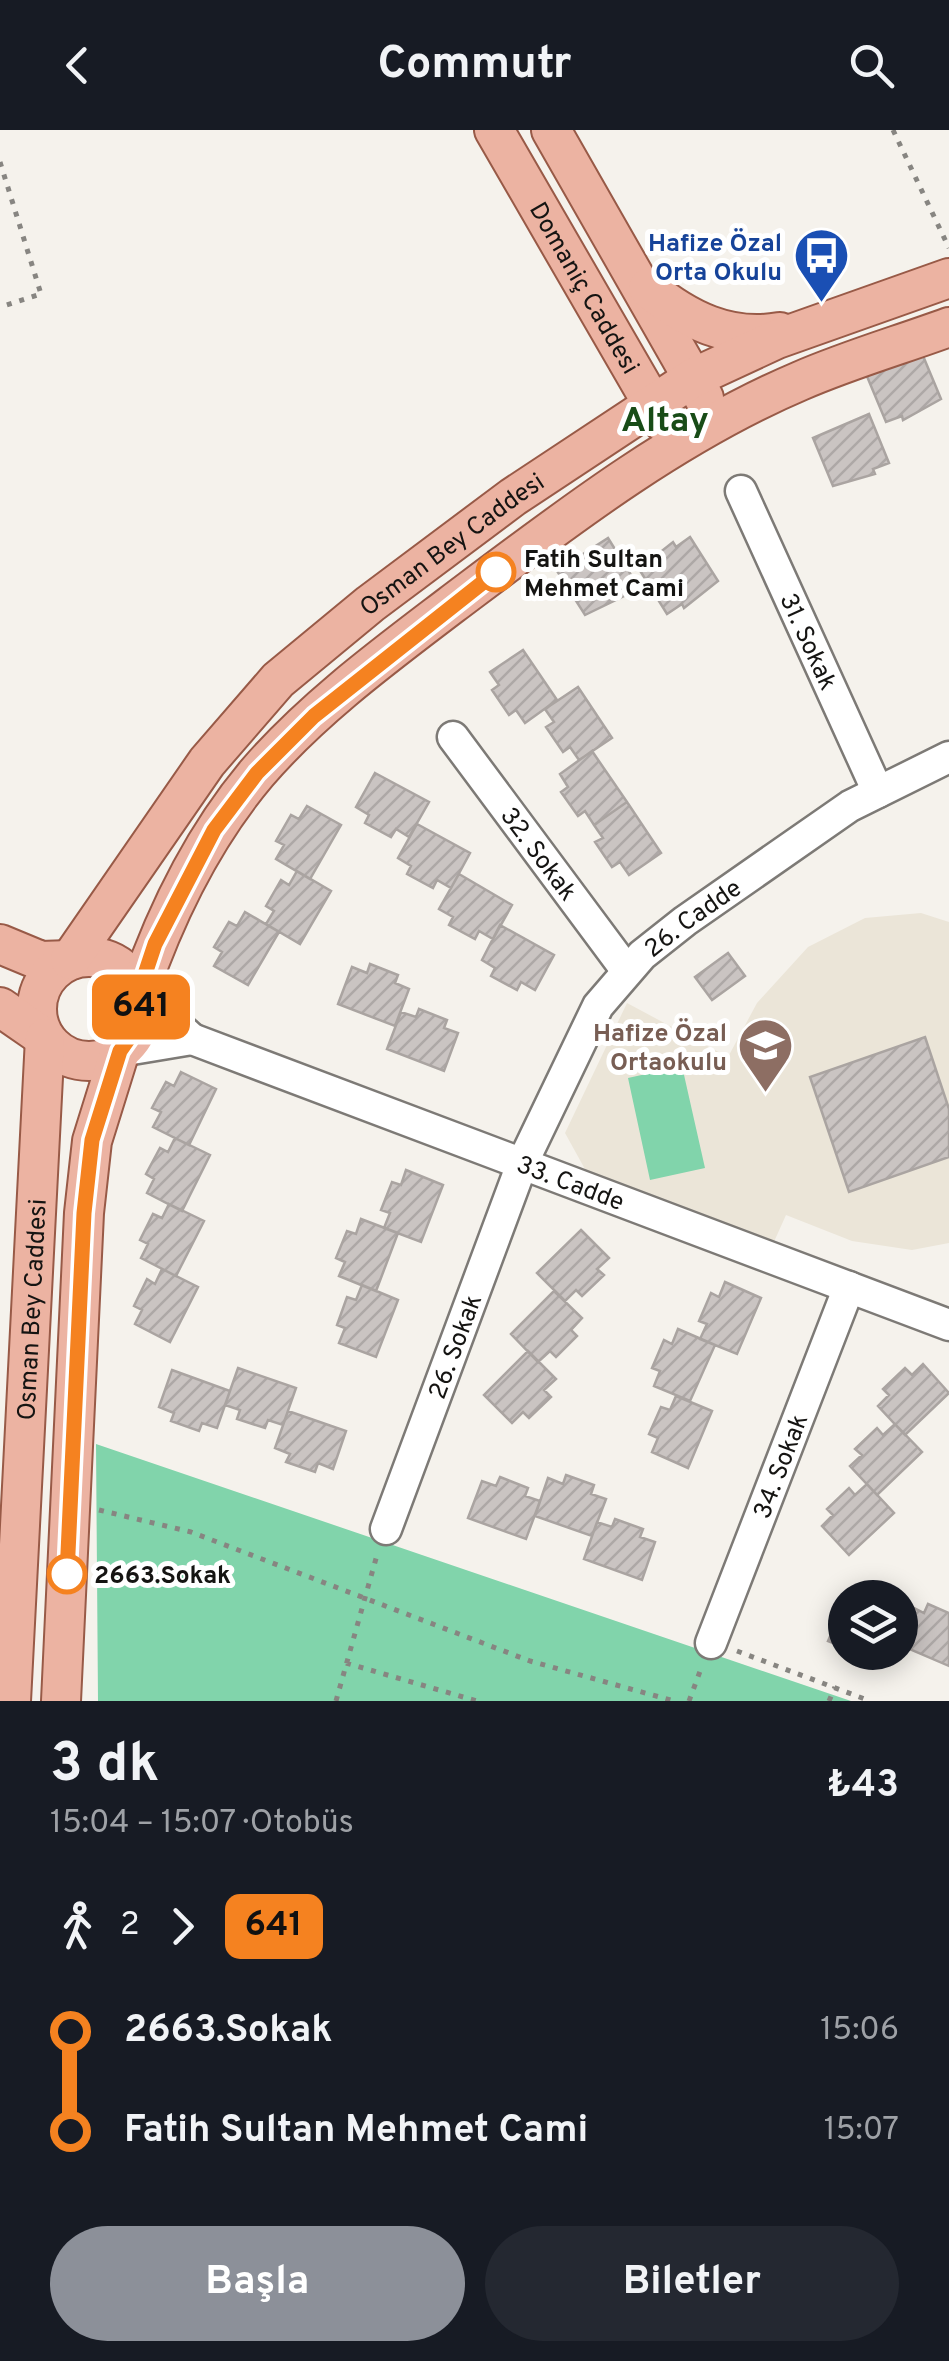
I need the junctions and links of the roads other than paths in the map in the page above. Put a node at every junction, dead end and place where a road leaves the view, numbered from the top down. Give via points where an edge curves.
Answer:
1 (494, 130) edge
2 (551, 130) edge
3 (636, 278) junction
4 (949, 278) edge
5 (949, 327) edge
6 (802, 329) junction
7 (692, 378) junction
8 (650, 402) junction
9 (718, 422) junction
10 (678, 445) junction
11 (741, 492) dead end
12 (454, 737) dead end
13 (949, 757) edge
14 (878, 792) junction
15 (0, 944) edge
16 (70, 960) junction
17 (627, 971) junction
18 (139, 992) junction
19 (0, 1006) edge
20 (45, 1038) junction
21 (192, 1039) junction
22 (120, 1051) junction
23 (522, 1164) junction
24 (849, 1287) junction
25 (949, 1325) edge
26 (10, 1515) edge
27 (386, 1529) road end
28 (712, 1641) road end
29 (11, 1701) edge
30 (61, 1701) edge

1 - 8 main road, Domaniç Caddesi
2 - 3 main road, Domaniç Caddesi
3 - 6 main road via 700,324 735,334
3 - 7 main road, Domaniç Caddesi
4 - 6 main road, Osman Bey Caddesi
5 - 9 main road, Osman Bey Caddesi via 799,381
6 - 7 main road, Osman Bey Caddesi
7 - 8 main road, Osman Bey Caddesi
7 - 9 main road, Domaniç Caddesi
8 - 10 main road, Domaniç Caddesi
8 - 16 main road, Osman Bey Caddesi via 386,592 278,680 207,762
9 - 10 main road, Osman Bey Caddesi
10 - 18 main road, Osman Bey Caddesi via 401,643 268,762 190,872
11 - 14 street, 31. Sokak
12 - 17 street, 32. Sokak
13 - 14 street, 26. Cadde
14 - 17 street, 26. Cadde via 685,921
15 - 16 main road via 41,961
16 - 18 main road via 103,958 131,977
16 - 20 main road via 46,978 39,993
17 - 23 street, 26. Cadde via 598,1006
18 - 21 street, 33. Cadde
18 - 22 main road via 139,1024
19 - 20 main road
20 - 22 main road via 80,1060
20 - 26 main road, Osman Bey Caddesi
21 - 22 street
21 - 23 street, 33. Cadde
22 - 30 main road, Osman Bey Caddesi via 92,1140 84,1213
23 - 24 street, 33. Cadde
23 - 27 street, 26. Sokak
24 - 25 street, 33. Cadde
24 - 28 street, 34. Sokak
26 - 29 main road, Osman Bey Caddesi

